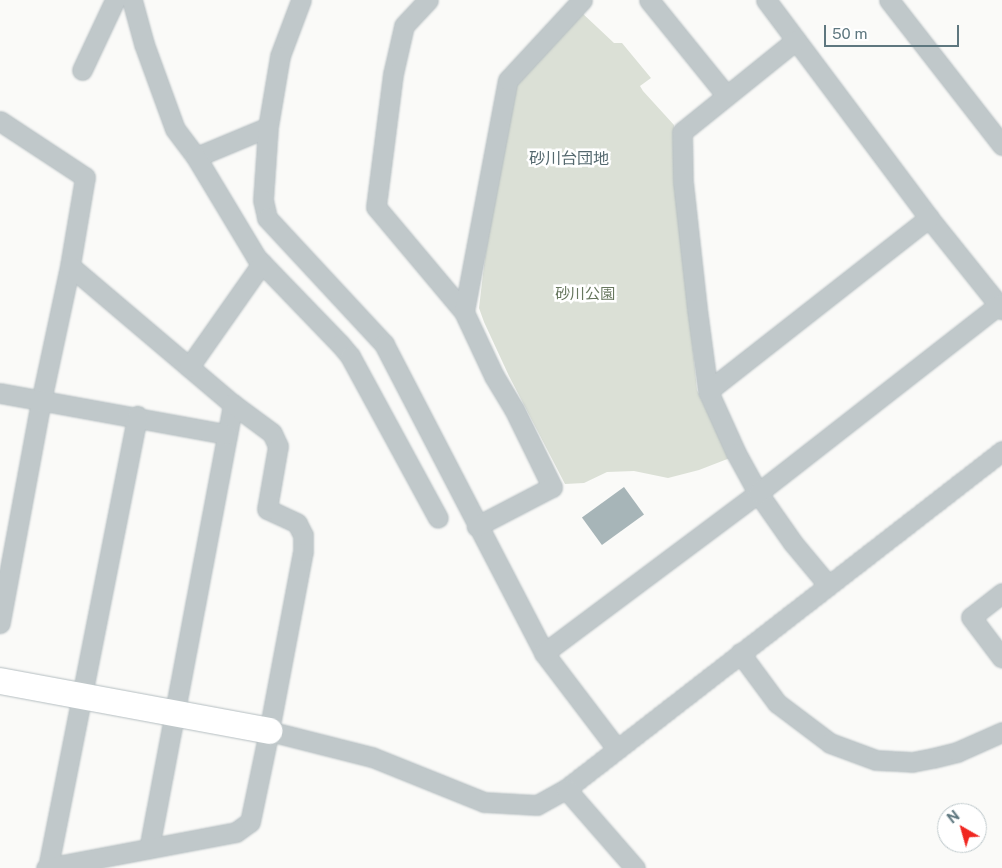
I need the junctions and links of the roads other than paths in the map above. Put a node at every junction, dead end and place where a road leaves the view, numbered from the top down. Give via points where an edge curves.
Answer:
1 (115, 0) edge
2 (132, 0) edge
3 (301, 0) edge
4 (428, 0) edge
5 (582, 0) edge
6 (650, 0) edge
7 (766, 0) edge
8 (890, 0) edge
9 (796, 40) junction
10 (82, 70) dead end
11 (726, 95) junction
12 (1, 125) edge
13 (268, 127) junction
14 (1002, 145) edge
15 (196, 158) junction
16 (929, 218) junction
17 (262, 263) junction
18 (70, 266) junction
19 (1000, 307) edge
20 (464, 312) junction
21 (190, 366) junction
22 (708, 391) junction
23 (0, 393) edge
24 (41, 401) junction
25 (233, 404) junction
26 (137, 416) junction
27 (226, 434) junction
28 (1002, 451) edge
29 (758, 493) junction
30 (438, 518) dead end
31 (477, 526) junction
32 (828, 585) junction
33 (1002, 593) edge
34 (0, 623) edge
35 (544, 653) junction
36 (740, 653) junction
37 (1002, 658) edge
38 (0, 681) edge
39 (83, 697) junction
40 (175, 714) junction
41 (269, 731) junction
42 (1002, 732) edge
43 (616, 748) junction
44 (566, 789) junction
45 (149, 848) junction
46 (47, 868) edge
47 (635, 868) edge

1 - 10 street
2 - 15 street via 144,44 175,128
3 - 13 street via 280,56
4 - 20 street via 404,26 394,74 376,206
5 - 20 street via 508,80
6 - 11 street
7 - 9 street
8 - 14 street
9 - 11 street
9 - 16 street
11 - 22 street via 682,132 685,202
12 - 18 street via 85,177
13 - 15 street
13 - 31 street via 263,200 267,218 384,344
15 - 17 street
16 - 19 street
16 - 22 street
17 - 21 street
17 - 30 street via 350,356
18 - 21 street
18 - 24 street
19 - 29 street
20 - 31 street via 552,487
21 - 25 street
22 - 29 street
23 - 24 street
24 - 26 street
24 - 34 street
25 - 27 street
25 - 41 street via 272,433 278,446 267,509 297,523 303,535 303,551
26 - 27 street
26 - 39 street
27 - 40 street
28 - 32 street
29 - 32 street
29 - 35 street
31 - 35 street
32 - 36 street
33 - 37 street via 971,617
35 - 43 street
36 - 42 street via 777,703 830,743 876,760 912,762 933,758 957,752
36 - 43 street
38 - 39 street
39 - 40 street
39 - 46 street
40 - 41 street
40 - 45 street
41 - 44 street via 372,757 484,802 537,805
41 - 45 street via 250,822 236,832
43 - 44 street
44 - 47 street
45 - 46 street

